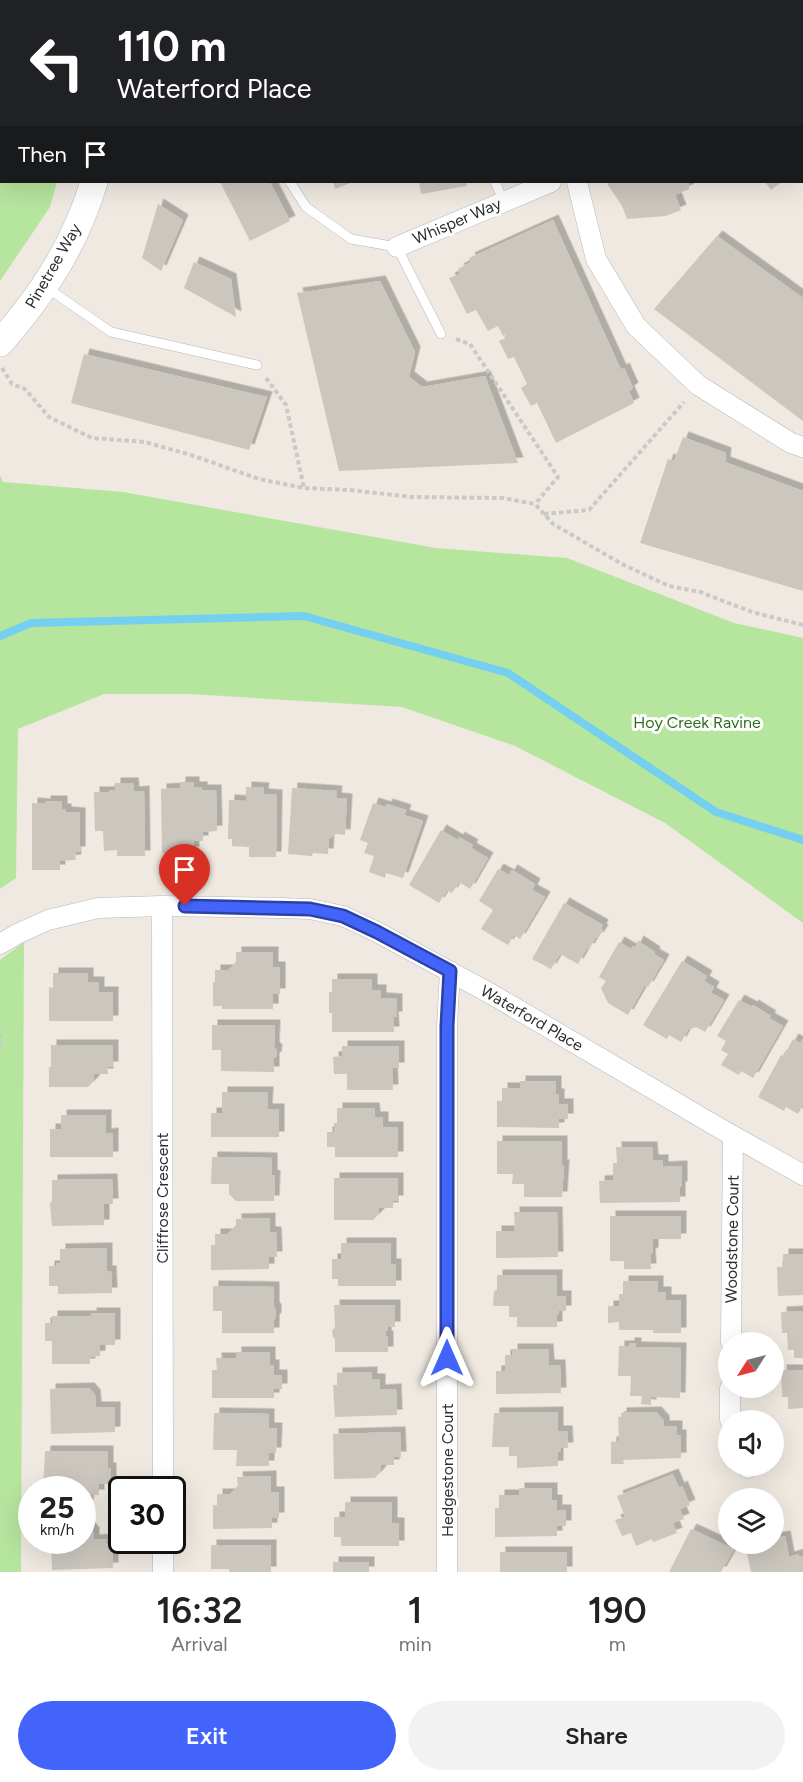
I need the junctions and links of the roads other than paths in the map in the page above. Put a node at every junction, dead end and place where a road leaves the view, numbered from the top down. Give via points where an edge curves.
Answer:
1 (94, 183) edge
2 (291, 183) edge
3 (495, 183) edge
4 (548, 183) edge
5 (577, 183) edge
6 (503, 201) junction
7 (397, 247) junction
8 (45, 286) junction
9 (441, 334) road end
10 (0, 344) edge
11 (256, 364) road end
12 (803, 447) edge
13 (162, 906) junction
14 (0, 944) edge
15 (450, 971) junction
16 (733, 1136) junction
17 (803, 1175) edge
18 (731, 1332) edge
19 (163, 1476) edge
20 (163, 1554) edge
21 (163, 1572) edge
22 (447, 1572) edge

1 - 8 main road, Pinetree Way via 77,230
2 - 7 lane via 306,207 351,239
3 - 6 lane
4 - 6 street, Whisper Way
5 - 12 street via 596,258 636,326 698,385
6 - 7 street, Whisper Way
7 - 9 lane
8 - 10 main road, Pinetree Way
8 - 11 lane via 111,332
13 - 14 street, Waterford Place via 75,912 48,920
13 - 15 street, Waterford Place via 310,909 343,916
13 - 19 street, Cliffrose Crescent
15 - 16 street, Waterford Place
15 - 22 street, Hedgestone Court
16 - 17 street, Waterford Place
16 - 18 street, Woodstone Court
20 - 21 street

